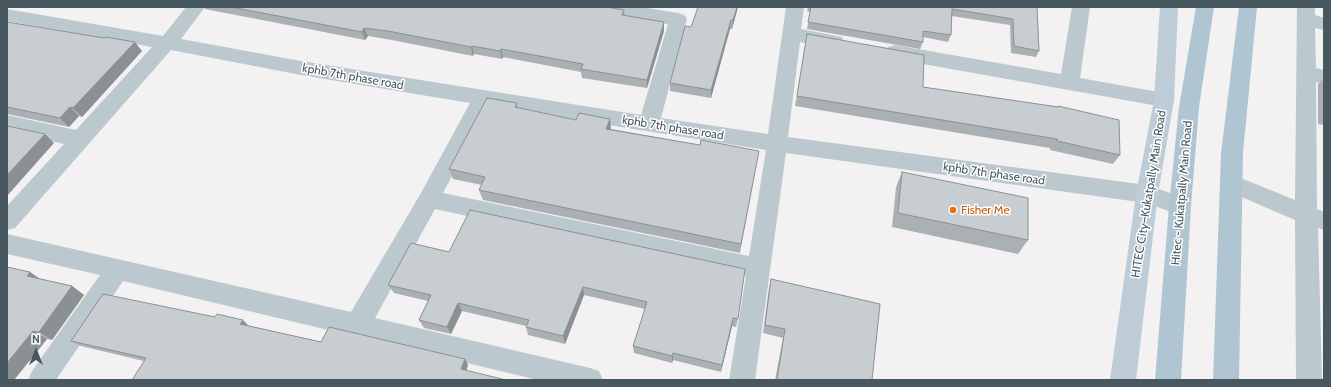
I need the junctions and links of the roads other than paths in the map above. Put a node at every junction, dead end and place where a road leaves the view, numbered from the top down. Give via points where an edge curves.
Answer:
1 (196, 7) edge
2 (602, 7) edge
3 (796, 7) edge
4 (1081, 7) edge
5 (1169, 7) edge
6 (1205, 7) edge
7 (1248, 7) edge
8 (680, 13) edge
9 (22, 14) edge
10 (1312, 16) edge
11 (791, 34) junction
12 (167, 43) junction
13 (853, 45) edge
14 (876, 49) edge
15 (1315, 75) edge
16 (1070, 82) junction
17 (483, 98) junction
18 (1164, 100) junction
19 (7, 123) edge
20 (649, 124) junction
21 (79, 139) junction
22 (777, 144) junction
23 (1231, 183) junction
24 (1147, 194) junction
25 (430, 198) junction
26 (1180, 206) junction
27 (1315, 218) edge
28 (7, 221) edge
29 (7, 244) edge
30 (759, 268) junction
31 (118, 269) junction
32 (357, 326) junction
33 (564, 377) edge
34 (41, 380) edge
35 (590, 380) edge
36 (742, 380) edge
37 (1123, 380) edge
38 (1168, 380) edge
39 (1226, 380) edge
40 (1310, 380) edge

1 - 12 street
2 - 8 street
3 - 11 street
4 - 16 street
5 - 18 street, HITEC City–Kukatpally Main Road
6 - 26 main road, Hitec - Kukatpally Main Road via 1189,106
7 - 23 main road
8 - 20 street
9 - 12 street, kphb 7th phase road
10 - 15 street
11 - 13 street
11 - 22 street
12 - 17 street, kphb 7th phase road
12 - 21 street
14 - 16 street
15 - 27 street
16 - 18 street
17 - 20 street, kphb 7th phase road
17 - 25 street
18 - 24 street, HITEC City–Kukatpally Main Road
19 - 21 street
20 - 22 street, kphb 7th phase road
21 - 28 street
22 - 24 street, kphb 7th phase road
22 - 30 street
23 - 27 street
23 - 39 main road
24 - 26 street, kphb 7th phase road
24 - 37 street, HITEC City–Kukatpally Main Road
25 - 30 street
25 - 32 street
26 - 38 main road, Hitec - Kukatpally Main Road
27 - 40 street
29 - 31 street
30 - 36 street
31 - 32 street
31 - 34 street
32 - 33 street
33 - 35 street

